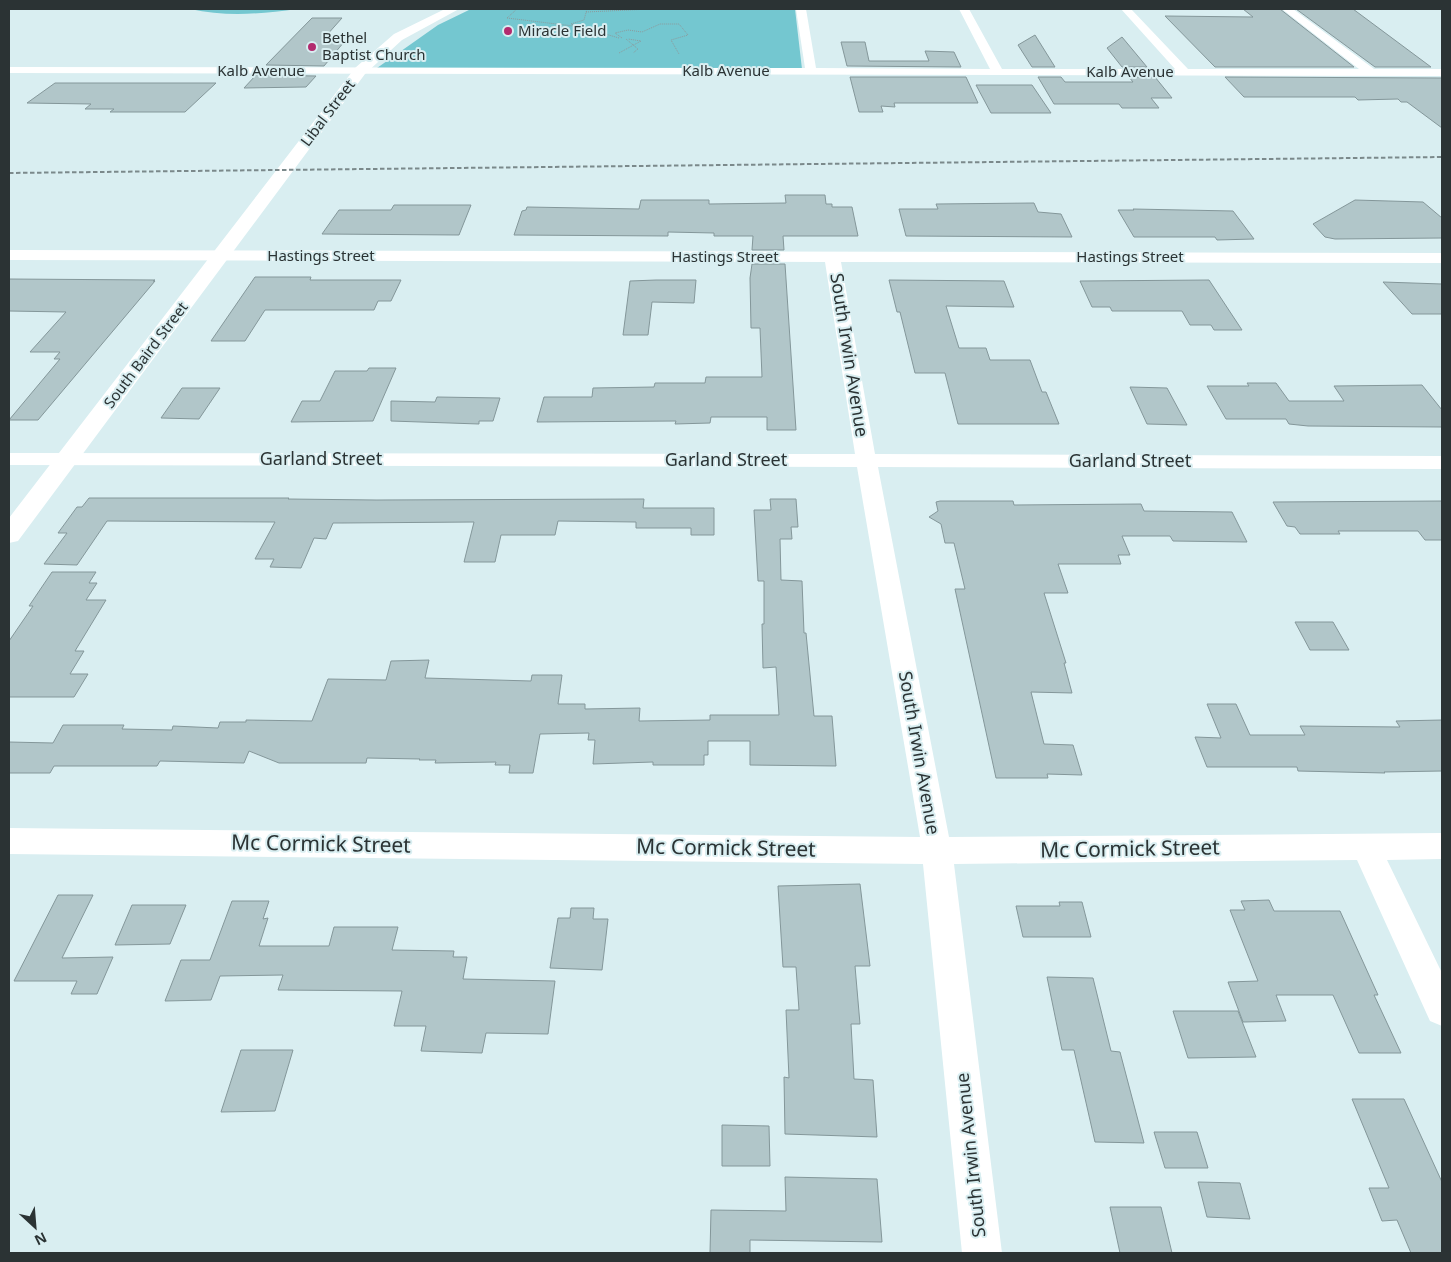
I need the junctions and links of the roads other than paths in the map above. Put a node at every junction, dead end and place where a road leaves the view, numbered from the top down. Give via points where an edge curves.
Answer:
1 (453, 9) edge
2 (801, 9) edge
3 (964, 9) edge
4 (1126, 9) edge
5 (1288, 9) edge
6 (9, 70) edge
7 (360, 71) junction
8 (811, 72) junction
9 (998, 72) junction
10 (1184, 72) junction
11 (1371, 73) junction
12 (1442, 73) edge
13 (282, 174) joint
14 (9, 255) edge
15 (221, 256) junction
16 (832, 257) junction
17 (1442, 258) edge
18 (9, 458) edge
19 (67, 459) junction
20 (866, 460) junction
21 (1442, 462) edge
22 (9, 535) edge
23 (9, 841) edge
24 (1365, 846) junction
25 (1442, 846) edge
26 (937, 851) junction
27 (1442, 1009) edge
28 (982, 1253) edge

1 - 7 street, Libal Street via 398,37
2 - 8 street
3 - 9 street
4 - 10 street
5 - 11 street
6 - 7 street, Kalb Avenue
7 - 8 street, Kalb Avenue
7 - 13 street, Libal Street
8 - 9 street, Kalb Avenue
9 - 10 street, Kalb Avenue
10 - 11 street, Kalb Avenue
11 - 12 street, Kalb Avenue
13 - 15 street, South Baird Street
14 - 15 street, Hastings Street
15 - 16 street, Hastings Street
15 - 19 street, South Baird Street
16 - 17 street, Hastings Street
16 - 20 street, South Irwin Avenue
18 - 19 street, Garland Street
19 - 20 street, Garland Street
19 - 22 street, South Baird Street
20 - 21 street, Garland Street
20 - 26 street, South Irwin Avenue
23 - 26 street, Mc Cormick Street
24 - 25 street, Mc Cormick Street
24 - 26 street, Mc Cormick Street
24 - 27 street
26 - 28 street, South Irwin Avenue

